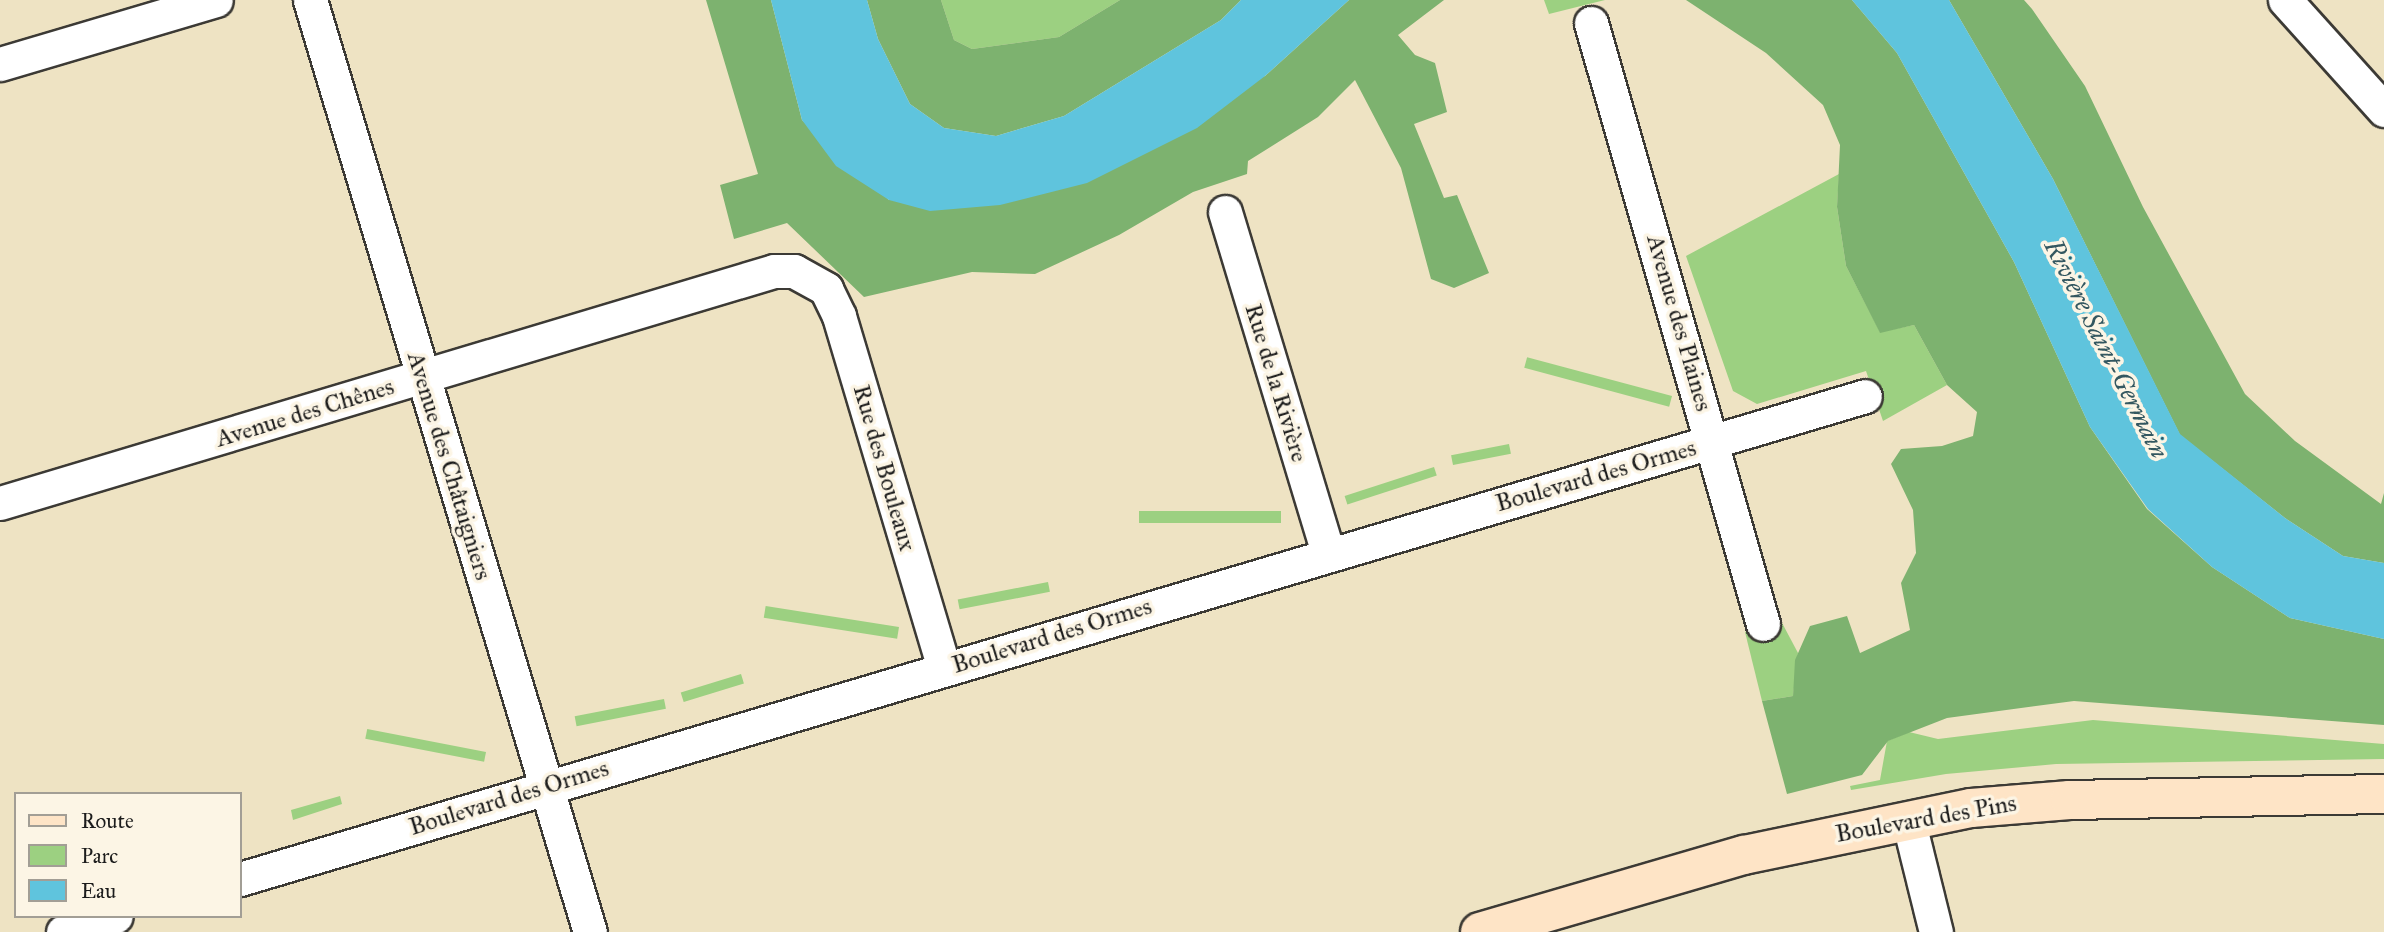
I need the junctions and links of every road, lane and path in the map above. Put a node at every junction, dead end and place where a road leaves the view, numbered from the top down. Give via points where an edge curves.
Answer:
1 (216, 0) edge
2 (310, 0) edge
3 (2285, 0) edge
4 (1591, 23) dead end
5 (0, 64) edge
6 (2384, 110) edge
7 (1225, 212) dead end
8 (810, 276) joint
9 (422, 378) junction
10 (1865, 396) dead end
11 (1712, 443) junction
12 (0, 503) edge
13 (1328, 553) junction
14 (1763, 624) dead end
15 (944, 669) junction
16 (546, 787) junction
17 (2384, 794) edge
18 (1908, 818) junction
19 (242, 878) edge
20 (110, 918) edge
21 (1521, 926) edge
22 (64, 932) edge
23 (590, 932) edge
24 (1480, 932) edge
25 (1936, 932) edge

1 - 5 street
2 - 9 street, Avenue des Châtaigniers
3 - 6 street
4 - 11 street, Avenue des Plaines
7 - 13 street, Rue de la Rivière
8 - 9 street, Avenue des Chênes via 774,271
8 - 15 street, Rue des Bouleaux via 826,289 839,316
9 - 12 street, Avenue des Chênes
9 - 16 street, Avenue des Châtaigniers
10 - 11 street, Boulevard des Ormes
11 - 13 street, Boulevard des Ormes
11 - 14 street, Avenue des Plaines
13 - 15 street, Boulevard des Ormes
15 - 16 street, Boulevard des Ormes
16 - 19 street, Boulevard des Ormes
16 - 23 street, Avenue des Châtaigniers
17 - 18 street, Boulevard des Pins via 2022,802
18 - 21 street, Boulevard des Pins via 1744,855
18 - 25 street
20 - 22 street
21 - 24 street, Boulevard des Pins

